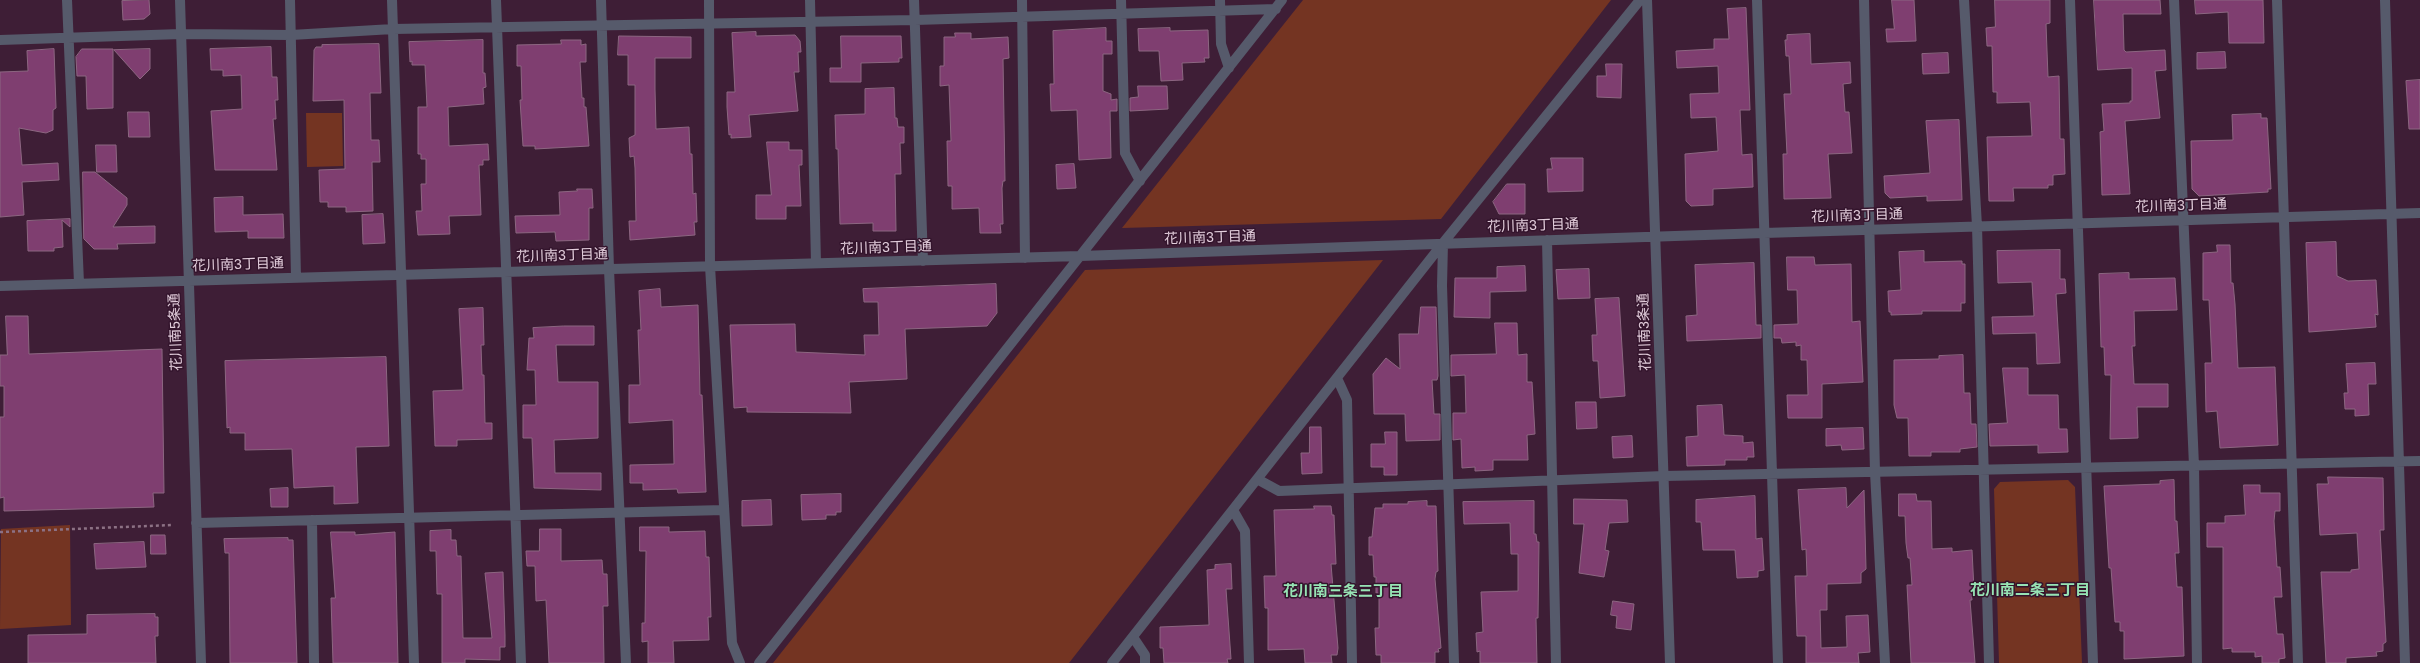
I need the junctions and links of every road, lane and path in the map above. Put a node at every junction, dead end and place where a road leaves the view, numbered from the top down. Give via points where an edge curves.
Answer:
1 (67, 0) edge
2 (180, 0) edge
3 (290, 0) edge
4 (392, 0) edge
5 (496, 0) edge
6 (601, 0) edge
7 (708, 0) edge
8 (810, 0) edge
9 (914, 0) edge
10 (1022, 0) edge
11 (1121, 0) edge
12 (1282, 0) edge
13 (1640, 0) edge
14 (1647, 0) edge
15 (1757, 0) edge
16 (1864, 0) edge
17 (1964, 0) edge
18 (2070, 0) edge
19 (2174, 0) edge
20 (2277, 0) edge
21 (2385, 0) edge
22 (1220, 5) edge
23 (1276, 9) junction
24 (1121, 13) junction
25 (1023, 16) junction
26 (915, 20) junction
27 (811, 22) junction
28 (709, 24) junction
29 (602, 26) junction
30 (497, 27) junction
31 (393, 29) junction
32 (181, 34) junction
33 (291, 35) junction
34 (67, 38) junction
35 (0, 40) edge
36 (1229, 68) junction
37 (1140, 181) junction
38 (2420, 213) edge
39 (2392, 214) junction
40 (2282, 218) junction
41 (2183, 220) junction
42 (2079, 223) junction
43 (1977, 226) junction
44 (1870, 229) junction
45 (1764, 232) junction
46 (1656, 236) junction
47 (1547, 240) junction
48 (1443, 243) junction
49 (1080, 256) junction
50 (1025, 258) junction
51 (923, 261) junction
52 (816, 263) junction
53 (710, 266) junction
54 (609, 269) junction
55 (506, 272) junction
56 (402, 274) junction
57 (296, 277) junction
58 (188, 280) junction
59 (79, 283) junction
60 (0, 286) edge
61 (1336, 378) junction
62 (2399, 461) junction
63 (2420, 461) edge
64 (2292, 463) junction
65 (2194, 466) junction
66 (2088, 468) junction
67 (1982, 470) junction
68 (1875, 472) junction
69 (1772, 474) junction
70 (1664, 476) junction
71 (1257, 479) junction
72 (1551, 480) junction
73 (1449, 484) junction
74 (1348, 488) junction
75 (724, 510) junction
76 (1233, 510) junction
77 (619, 512) junction
78 (517, 515) junction
79 (408, 518) junction
80 (312, 520) junction
81 (196, 523) junction
82 (172, 525) dead end
83 (0, 532) edge
84 (1133, 637) junction
85 (200, 663) edge
86 (314, 663) edge
87 (414, 663) edge
88 (521, 663) edge
89 (626, 663) edge
90 (740, 663) edge
91 (759, 663) edge
92 (1112, 663) edge
93 (1145, 663) edge
94 (1249, 663) edge
95 (1352, 663) edge
96 (1454, 663) edge
97 (1556, 663) edge
98 (1670, 663) edge
99 (1778, 663) edge
100 (1885, 663) edge
101 (1989, 663) edge
102 (2093, 663) edge
103 (2197, 663) edge
104 (2298, 663) edge
105 (2405, 663) edge

1 - 34 street
2 - 32 street, 花川南5条通
3 - 33 street
4 - 31 street
5 - 30 street
6 - 29 street
7 - 28 street
8 - 27 street
9 - 26 street
10 - 25 street
11 - 24 street
12 - 23 street
13 - 48 street
14 - 46 street, 花川南3条通
15 - 45 street
16 - 44 street
17 - 43 street
18 - 42 street
19 - 41 street
20 - 40 street
21 - 39 street
22 - 23 street
22 - 24 street
22 - 36 street via 1221,44
23 - 36 street
24 - 25 street
24 - 37 street via 1125,152
25 - 26 street
25 - 50 street
26 - 27 street
26 - 51 street
27 - 28 street
27 - 52 street
28 - 29 street
28 - 53 street
29 - 30 street
29 - 54 street
30 - 31 street
30 - 55 street
31 - 33 street
31 - 56 street
32 - 33 street
32 - 34 street
32 - 58 street, 花川南5条通
33 - 57 street
34 - 35 street
34 - 59 street
36 - 37 street
37 - 49 street
38 - 39 street, 花川南3丁目通
39 - 40 street, 花川南3丁目通
39 - 62 street
40 - 41 street, 花川南3丁目通
40 - 64 street
41 - 42 street, 花川南3丁目通
41 - 65 street
42 - 43 street, 花川南3丁目通
42 - 66 street
43 - 44 street, 花川南3丁目通
43 - 67 street
44 - 45 street, 花川南3丁目通
44 - 68 street
45 - 46 street, 花川南3丁目通
45 - 69 street
46 - 47 street, 花川南3丁目通
46 - 70 street, 花川南3条通
47 - 48 street, 花川南3丁目通
47 - 72 street
48 - 49 street, 花川南3丁目通
48 - 61 street
48 - 73 street via 1442,286
49 - 50 street, 花川南3丁目通
49 - 91 street
50 - 51 street, 花川南3丁目通
51 - 52 street, 花川南3丁目通
52 - 53 street, 花川南3丁目通
53 - 54 street, 花川南3丁目通
53 - 75 street
54 - 55 street, 花川南3丁目通
54 - 77 street
55 - 56 street, 花川南3丁目通
55 - 78 street
56 - 57 street, 花川南3丁目通
56 - 79 street
57 - 58 street, 花川南3丁目通
58 - 59 street, 花川南3丁目通
58 - 81 street, 花川南5条通
59 - 60 street, 花川南3丁目通
61 - 71 street
61 - 74 street via 1348,400
62 - 63 street
62 - 64 street
62 - 105 street
64 - 65 street
64 - 104 street
65 - 66 street
65 - 103 street
66 - 67 street
66 - 102 street
67 - 68 street
67 - 101 street
68 - 69 street
68 - 100 street
69 - 70 street
69 - 99 street
70 - 72 street
70 - 98 street, 花川南3条通
71 - 74 street via 1279,491
71 - 76 street
72 - 73 street
72 - 97 street
73 - 74 street
73 - 96 street
74 - 95 street
75 - 77 street
75 - 90 street via 732,643
76 - 84 street
76 - 94 street via 1245,531
77 - 78 street
77 - 89 street
78 - 79 street
78 - 88 street
79 - 80 street
79 - 87 street
80 - 81 street
80 - 86 street
81 - 85 street, 花川南5条通
82 - 83 path
84 - 92 street
84 - 93 street via 1145,655

